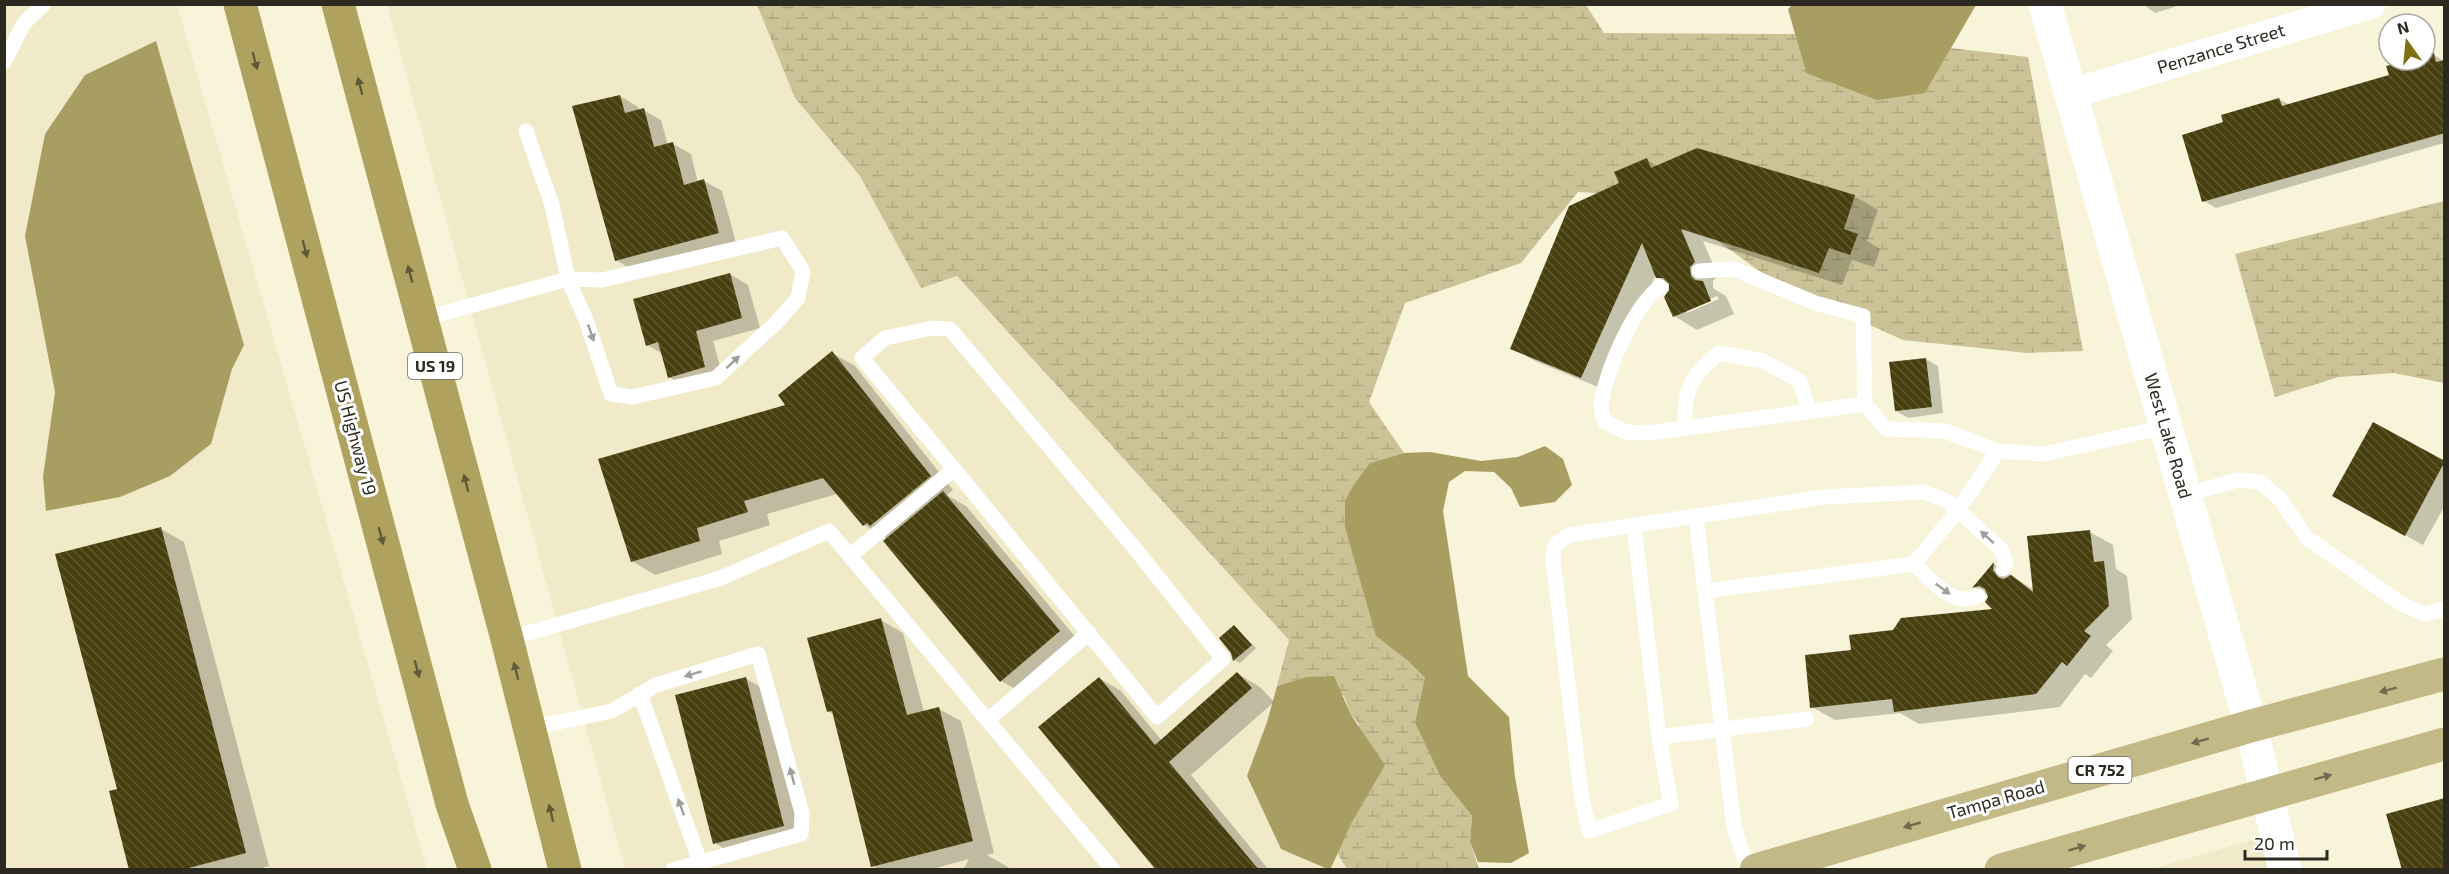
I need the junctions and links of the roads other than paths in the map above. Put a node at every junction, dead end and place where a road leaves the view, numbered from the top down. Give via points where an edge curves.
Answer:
1 (44, 4) edge
2 (240, 4) edge
3 (338, 4) edge
4 (2045, 4) edge
5 (2371, 4) edge
6 (2309, 14) edge
7 (4, 62) edge
8 (2070, 94) junction
9 (526, 131) dead end
10 (1699, 271) dead end
11 (568, 279) junction
12 (1660, 287) dead end
13 (422, 319) junction
14 (1865, 404) junction
15 (1809, 411) junction
16 (2165, 427) junction
17 (1684, 428) junction
18 (1998, 451) junction
19 (954, 469) junction
20 (2185, 495) junction
21 (1958, 510) junction
22 (1696, 517) junction
23 (1634, 525) junction
24 (850, 556) junction
25 (1914, 564) junction
26 (2003, 569) dead end
27 (1705, 591) junction
28 (1978, 596) dead end
29 (2445, 609) edge
30 (1089, 633) junction
31 (507, 639) junction
32 (2445, 674) edge
33 (640, 694) junction
34 (1807, 719) dead end
35 (987, 720) junction
36 (2251, 726) junction
37 (531, 728) junction
38 (1721, 729) junction
39 (1659, 737) junction
40 (2445, 744) edge
41 (2267, 793) junction
42 (452, 804) junction
43 (700, 862) junction
44 (455, 870) edge
45 (475, 870) edge
46 (565, 870) edge
47 (673, 870) edge
48 (1113, 870) edge
49 (1748, 870) edge
50 (1756, 870) edge
51 (2001, 870) edge
52 (2285, 870) edge

1 - 7 lane via 24,24
2 -> 42 highway, US Highway 19
13 -> 3 highway, US 19
4 - 8 street, West Lake Road
5 - 6 street, Penzance Street
6 - 8 street, Penzance Street
8 - 16 street, West Lake Road
9 - 11 lane via 552,205
10 - 14 lane via 1734,270 1815,303 1863,316
11 -> 11 lane via 611,394 632,397 716,378 798,298 803,271 782,238 602,280
11 - 13 lane
12 - 17 lane via 1648,296 1623,338 1601,411 1605,422 1626,432
31 -> 13 highway, US 19
14 - 15 lane
14 - 18 lane via 1886,429 1945,431
15 - 17 lane
15 - 17 lane via 1800,381 1763,361 1719,353 1698,371 1686,398
16 - 18 lane via 2044,454
16 - 20 street, West Lake Road
18 - 21 lane
19 - 24 lane
19 - 30 lane
19 - 30 lane via 862,358 885,338 932,328 950,329 1137,550 1223,659 1157,717
20 - 29 lane via 2238,480 2260,482 2280,499 2307,538 2400,603 2424,614
20 - 36 street, West Lake Road
21 - 22 lane via 1923,492 1824,497
21 - 25 lane
26 -> 21 lane via 2006,563 2001,549
22 - 23 lane
22 - 27 lane
23 - 39 lane
23 - 39 lane via 1569,535 1555,544 1553,560 1589,831 1671,804
24 - 31 lane via 829,531 718,579
24 - 35 lane
25 - 27 lane
25 -> 28 lane via 1959,600
27 - 38 lane
30 - 35 lane
37 -> 31 highway, US 19
32 -> 36 main road, Tampa Road / CR 752
33 - 37 lane via 612,711
43 -> 33 lane
43 -> 33 lane via 801,834 802,813 758,654 656,685
34 - 38 lane
35 - 48 lane
36 - 41 street, West Lake Road
36 -> 50 main road, Tampa Road / CR 752
46 -> 37 highway, US 19
38 - 39 lane
38 - 49 lane via 1734,827
41 -> 40 main road
51 -> 41 main road
41 - 52 street, West Lake Road
42 - 44 highway
42 - 45 highway, US Highway 19
43 - 47 lane

